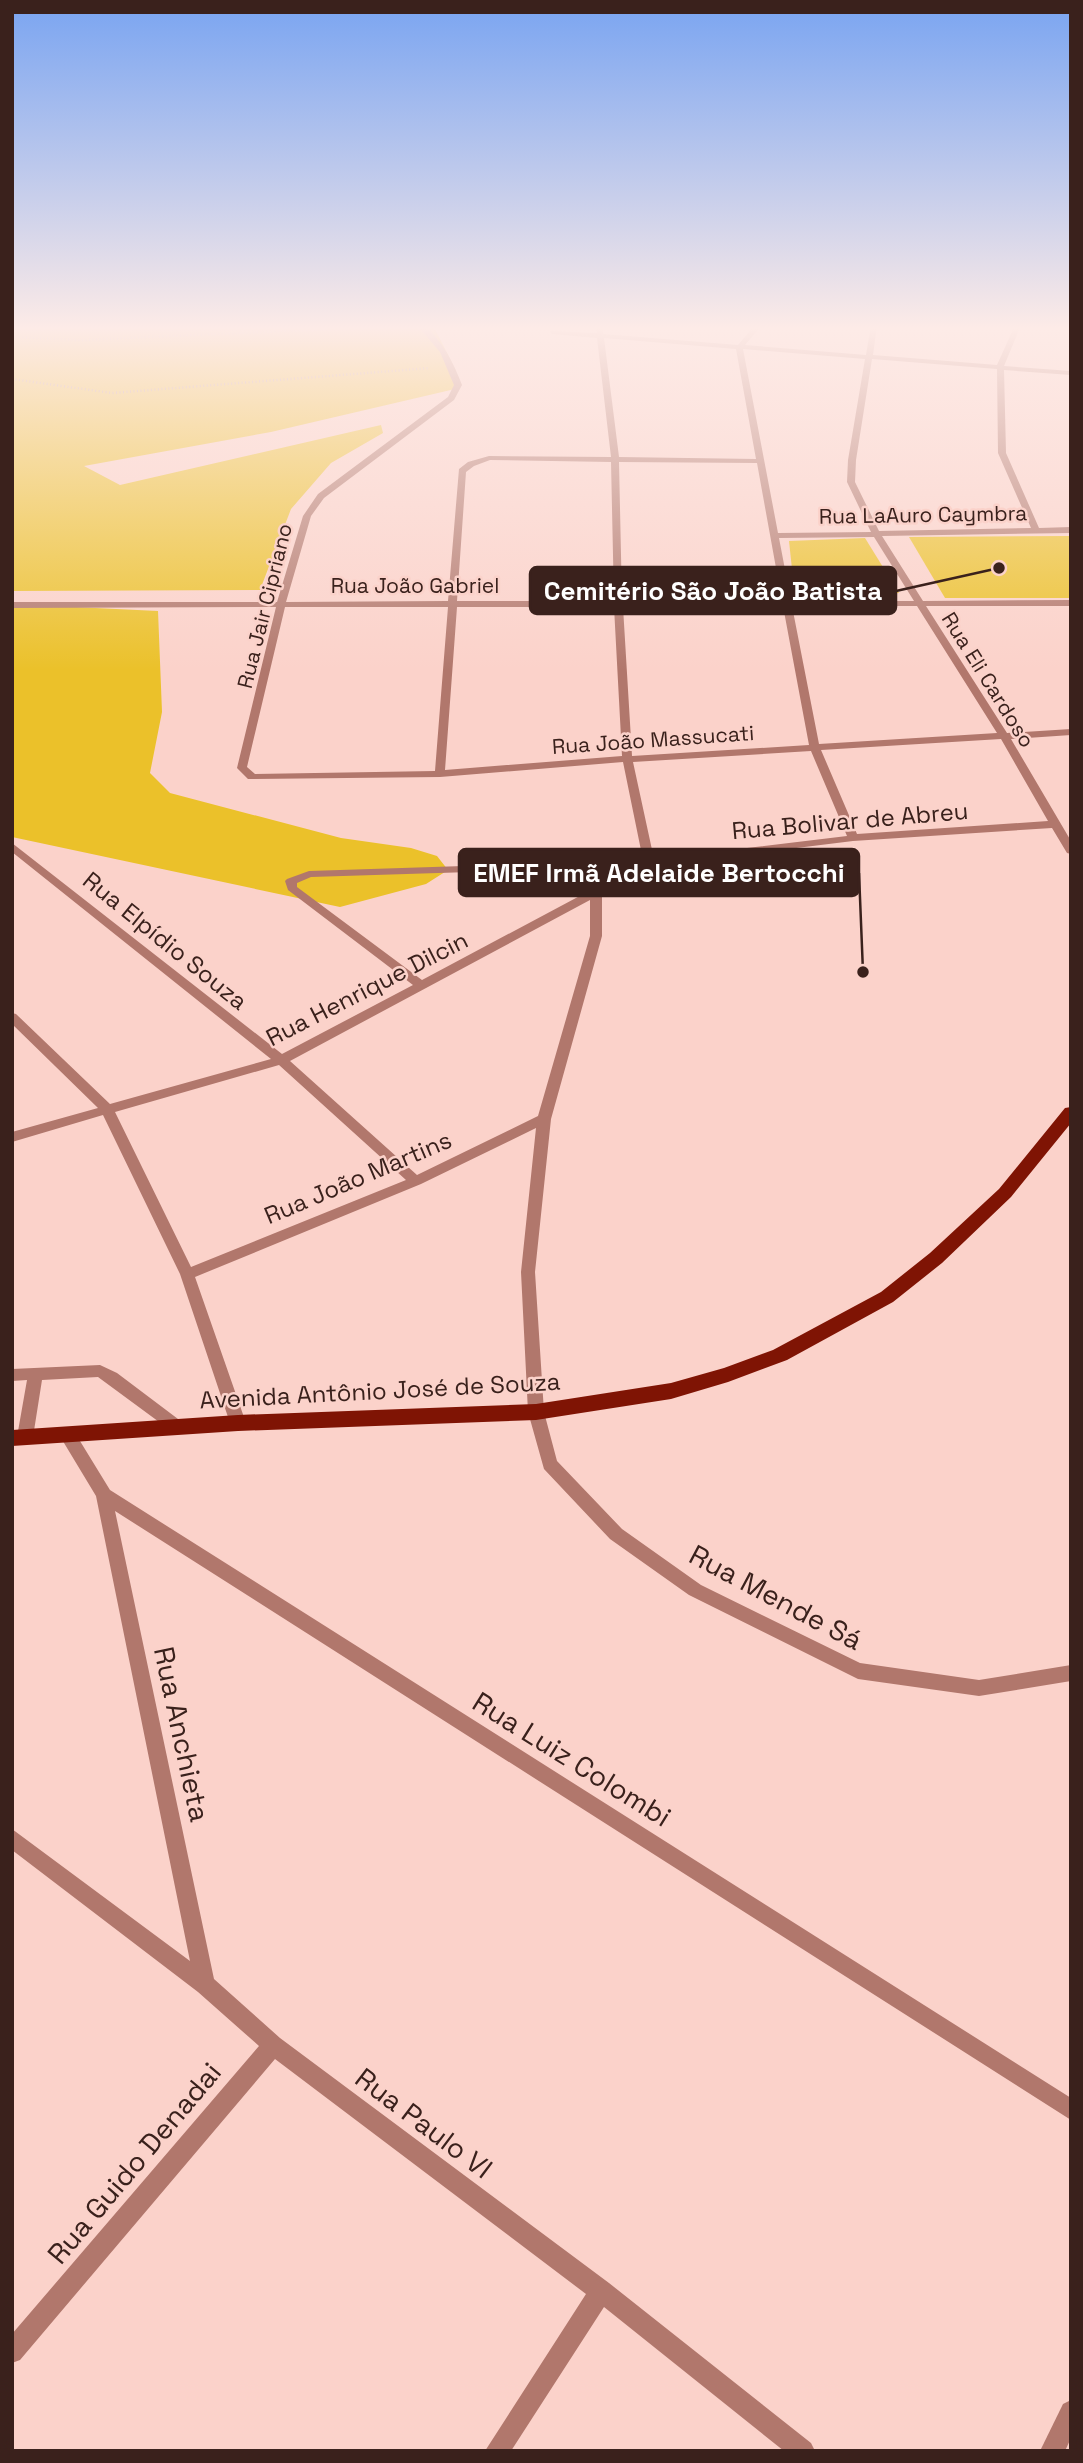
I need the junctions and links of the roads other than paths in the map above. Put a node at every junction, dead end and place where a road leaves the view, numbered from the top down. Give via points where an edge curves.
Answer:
1 (393, 440) edge
2 (613, 440) edge
3 (758, 440) edge
4 (855, 440) edge
5 (1002, 440) edge
6 (615, 458) junction
7 (762, 461) junction
8 (1036, 530) junction
9 (1071, 530) edge
10 (877, 535) junction
11 (777, 536) junction
12 (785, 601) junction
13 (917, 601) junction
14 (618, 602) junction
15 (452, 603) junction
16 (1071, 603) edge
17 (281, 604) junction
18 (12, 605) edge
19 (1071, 732) edge
20 (1004, 736) junction
21 (815, 749) junction
22 (627, 759) junction
23 (242, 768) joint
24 (440, 774) junction
25 (1056, 824) junction
26 (853, 838) junction
27 (12, 846) edge
28 (1071, 851) edge
29 (649, 863) junction
30 (596, 892) junction
31 (421, 985) junction
32 (12, 1017) edge
33 (281, 1060) junction
34 (106, 1108) junction
35 (1071, 1112) edge
36 (544, 1119) junction
37 (12, 1137) edge
38 (416, 1181) junction
39 (187, 1274) junction
40 (36, 1373) junction
41 (12, 1375) edge
42 (536, 1412) junction
43 (237, 1423) junction
44 (176, 1426) junction
45 (66, 1433) junction
46 (19, 1437) edge
47 (104, 1494) junction
48 (1071, 1673) edge
49 (12, 1838) edge
50 (205, 1985) junction
51 (273, 2045) junction
52 (1071, 2110) edge
53 (601, 2291) junction
54 (12, 2352) edge
55 (1071, 2412) edge
56 (497, 2451) edge
57 (803, 2451) edge
58 (1052, 2451) edge

1 - 17 street, Rua Jair Cipriano via 355,468 307,516
2 - 6 street
3 - 7 street
4 - 10 street, Rua Eli Cardoso via 851,482
5 - 8 street via 1002,453
6 - 7 street
6 - 14 street
6 - 15 street via 489,458 462,471
7 - 11 street
8 - 9 street, Rua LaAuro Caymbra
8 - 10 street, Rua LaAuro Caymbra
10 - 11 street, Rua LaAuro Caymbra
10 - 13 street, Rua Eli Cardoso
11 - 12 street
12 - 13 street, Rua João Gabriel
12 - 14 street, Rua João Gabriel
12 - 21 street
13 - 16 street, Rua João Gabriel
13 - 20 street, Rua Eli Cardoso
14 - 15 street, Rua João Gabriel
14 - 22 street
15 - 17 street, Rua João Gabriel
15 - 24 street
17 - 18 street, Rua João Gabriel
17 - 23 street, Rua Jair Cipriano
19 - 20 street, Rua João Massucati
20 - 21 street, Rua João Massucati
20 - 25 street, Rua Eli Cardoso
21 - 22 street, Rua João Massucati
21 - 26 street
22 - 24 street, Rua João Massucati
22 - 29 street
23 - 24 street, Rua João Massucati via 258,779
25 - 26 street, Rua Bolivar de Abreu
25 - 28 street, Rua Eli Cardoso
26 - 29 street, Rua Bolivar de Abreu
27 - 33 street, Rua Elpídio Souza
29 - 30 street, Rua Bolivar de Abreu
29 - 31 street via 309,874 291,881 292,888
30 - 31 street, Rua Henrique Dilcin
30 - 36 street via 596,936
31 - 33 street, Rua Henrique Dilcin
32 - 34 street
33 - 34 street, Rua Henrique Dilcin
33 - 38 street, Rua Elpídio Souza
34 - 37 street, Rua Henrique Dilcin
34 - 39 street
35 - 42 main road, Avenida Antônio José de Souza via 1005,1193 887,1297 780,1355 728,1375 671,1391
36 - 38 street, Rua João Martins
36 - 42 street via 528,1272
38 - 39 street, Rua João Martins
39 - 43 street
40 - 41 street
40 - 44 street via 100,1371
40 - 46 street
42 - 43 main road, Avenida Antônio José de Souza
42 - 48 street, Rua Mende Sá via 550,1464 617,1534 695,1590 846,1665 859,1671 979,1688
43 - 44 main road, Avenida Antônio José de Souza
44 - 45 main road, Avenida Antônio José de Souza
45 - 46 main road, Avenida Antônio José de Souza
45 - 47 street, Rua Luiz Colombi
47 - 50 street, Rua Anchieta
47 - 52 street, Rua Luiz Colombi
49 - 50 street, Rua Paulo VI
50 - 51 street, Rua Paulo VI
51 - 53 street, Rua Paulo VI
51 - 54 street, Rua Guido Denadai
53 - 56 street
53 - 57 street, Rua Paulo VI
55 - 58 street

